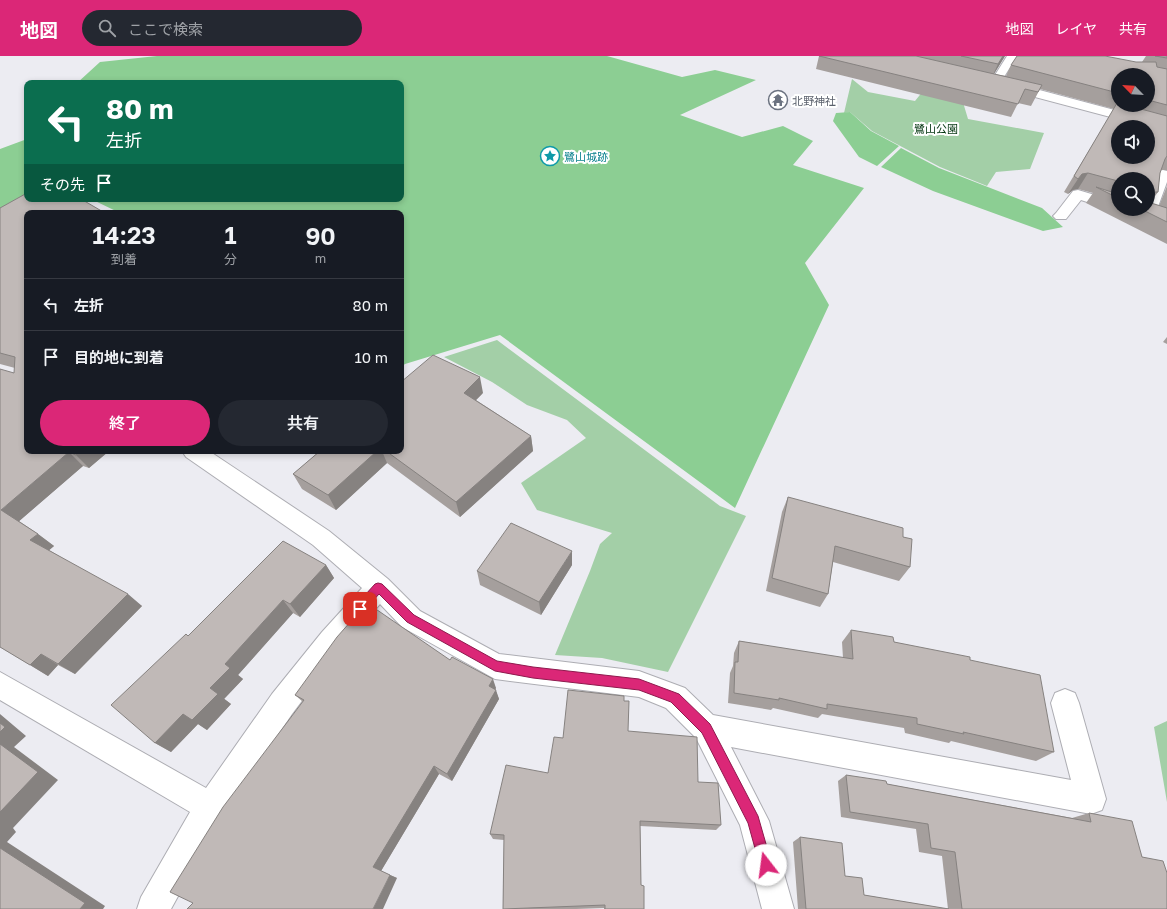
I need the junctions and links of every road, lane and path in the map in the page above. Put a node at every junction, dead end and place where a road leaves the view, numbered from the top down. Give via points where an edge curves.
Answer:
1 (1012, 56) edge
2 (989, 81) joint
3 (1167, 128) edge
4 (1167, 175) edge
5 (1111, 204) edge
6 (1155, 208) edge
7 (1061, 216) dead end
8 (198, 454) edge
9 (378, 587) junction
10 (0, 685) edge
11 (1065, 703) dead end
12 (706, 728) junction
13 (210, 807) junction
14 (153, 909) edge
15 (778, 909) edge

1 - 2 lane
2 - 3 street
4 - 6 street via 1163,174
5 - 7 street via 1078,194
8 - 9 street via 320,538
9 - 12 street via 411,619 495,666 639,684 675,698
9 - 13 street via 331,641 282,704
10 - 13 street
11 - 12 street via 1091,799
12 - 15 street via 754,821
13 - 14 street

